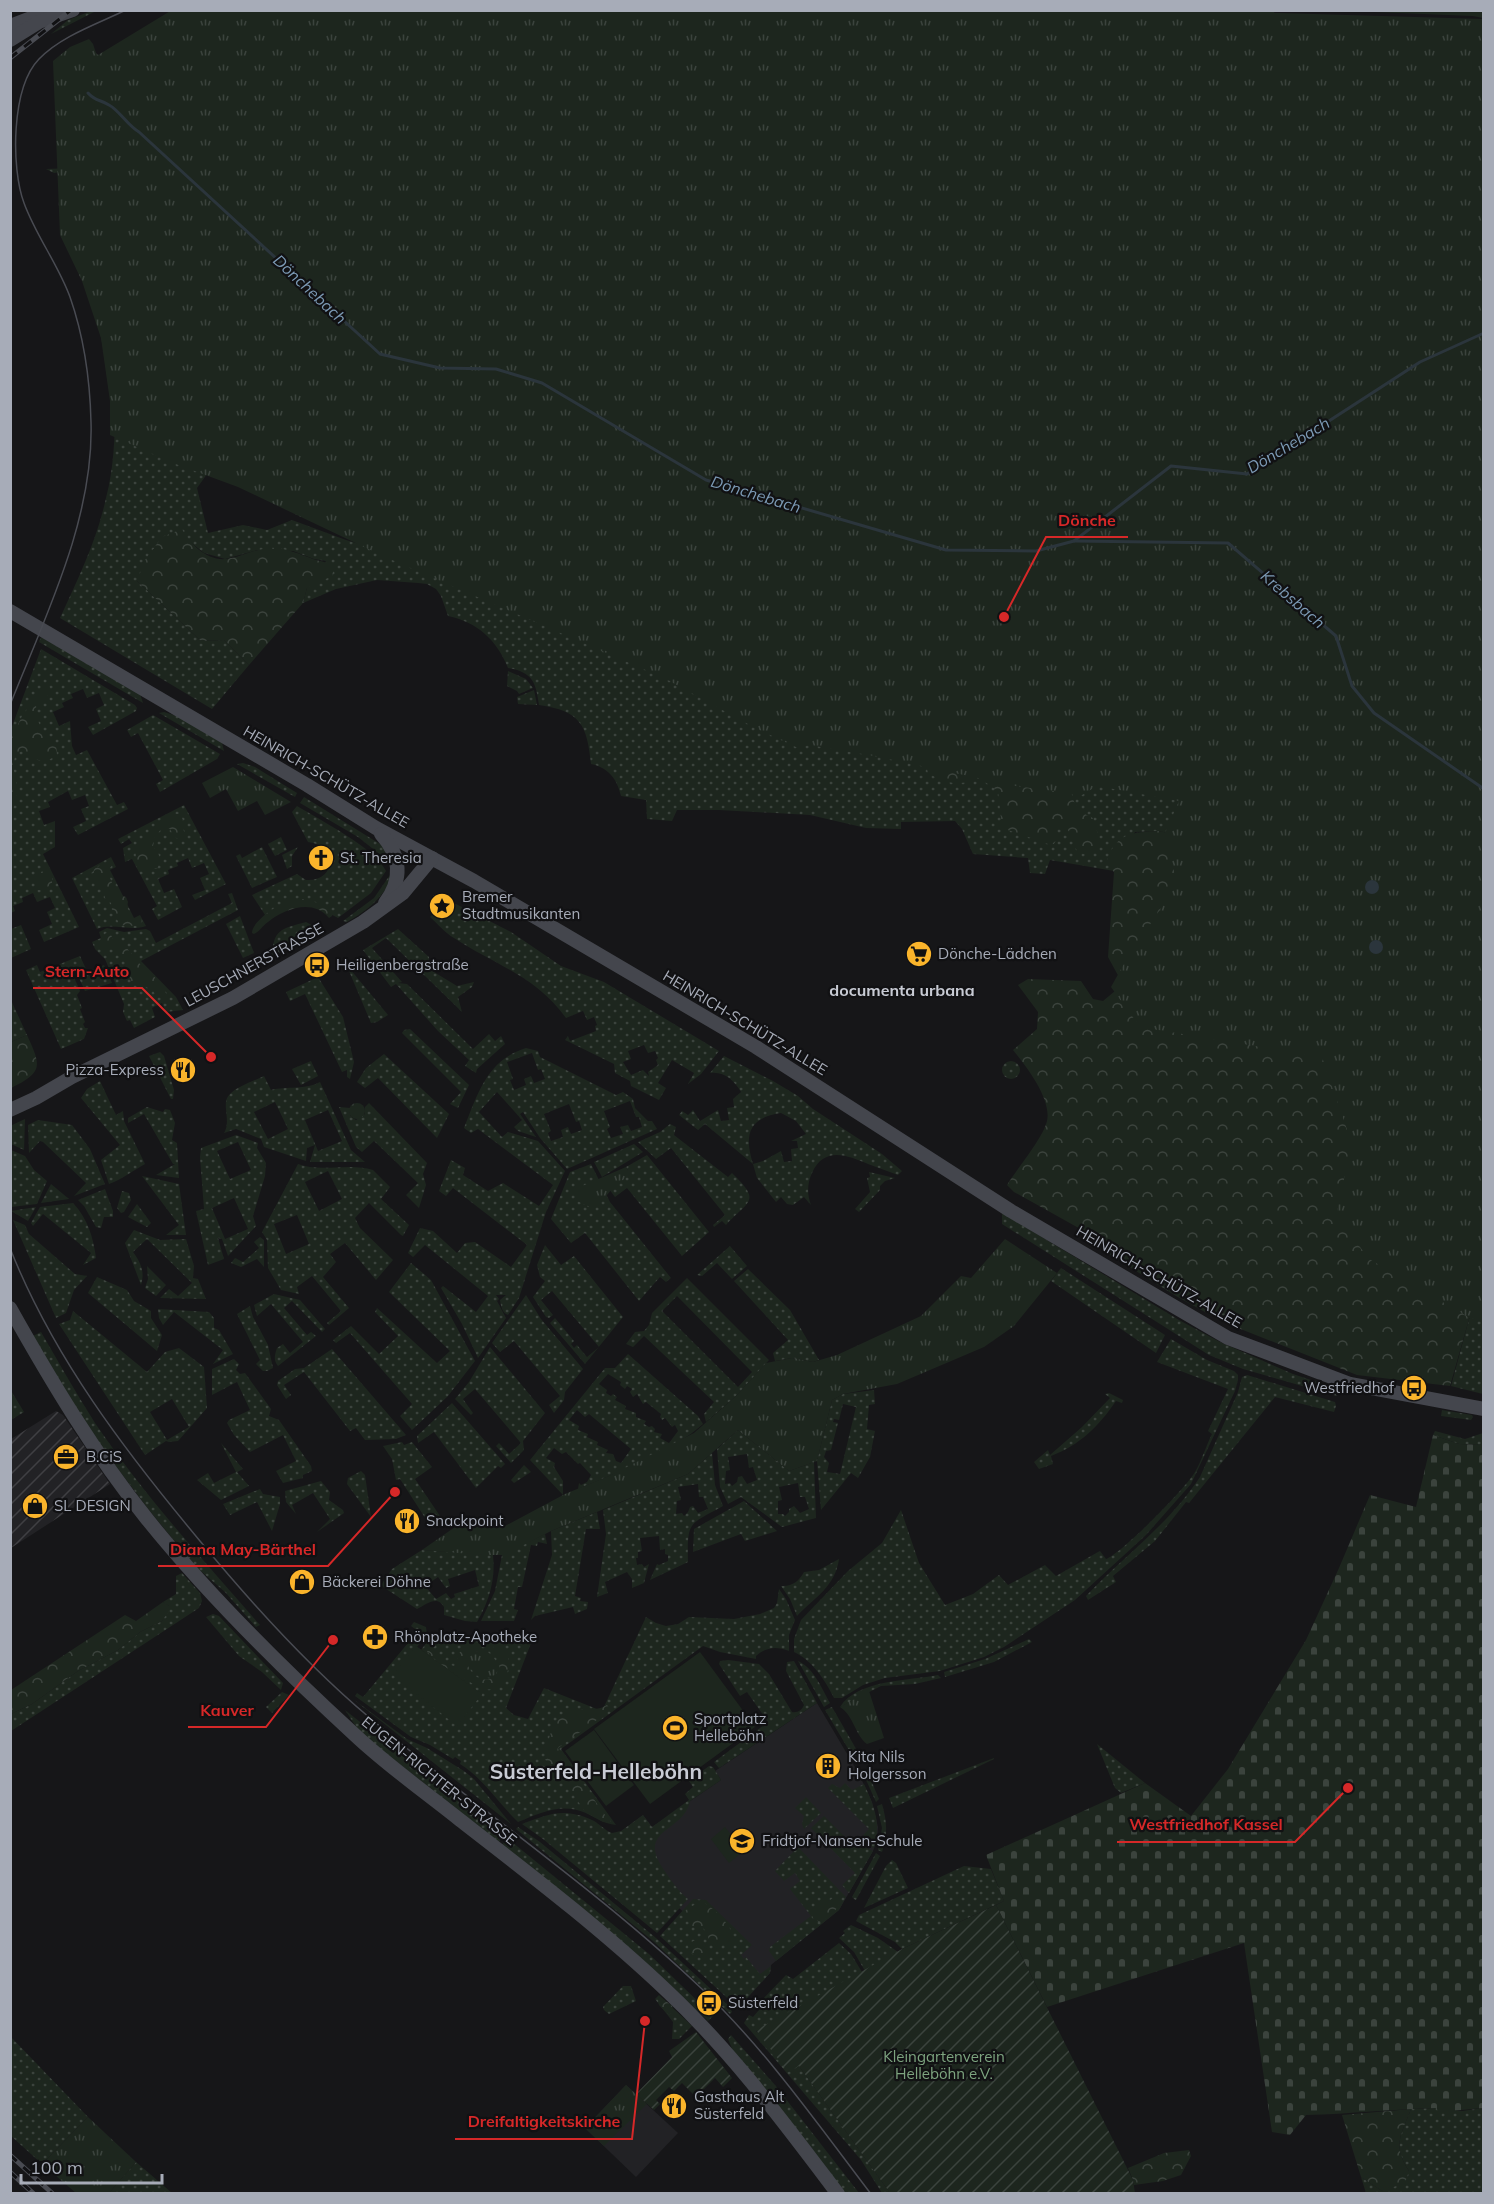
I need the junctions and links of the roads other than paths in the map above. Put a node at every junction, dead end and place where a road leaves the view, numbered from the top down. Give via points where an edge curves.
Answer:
1 (52, 10) edge
2 (73, 10) edge
3 (10, 26) edge
4 (10, 40) edge
5 (10, 611) edge
6 (376, 828) junction
7 (432, 858) junction
8 (379, 912) junction
9 (10, 1110) edge
10 (10, 1308) edge
11 (1484, 1409) edge
12 (838, 2193) edge

1 - 3 main road
2 - 4 main road via 39,22
5 - 6 main road, HEINRICH-SCHÜTZ-ALLEE
6 - 7 main road, HEINRICH-SCHÜTZ-ALLEE
6 - 8 main road via 390,844 398,863 394,888
7 - 8 main road, LEUSCHNERSTRASSE via 403,892
7 - 11 main road, HEINRICH-SCHÜTZ-ALLEE via 756,1047 1011,1211 1228,1338 1350,1384
8 - 9 main road, LEUSCHNERSTRASSE via 233,998
10 - 12 main road, EUGEN-RICHTER-STRASSE via 84,1432 188,1568 356,1736 668,1991 745,2074

